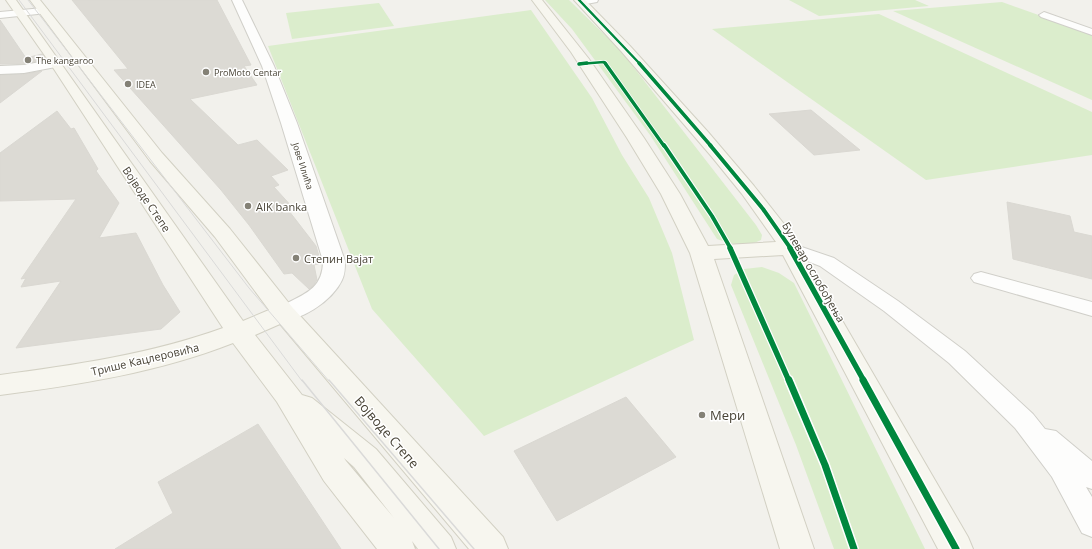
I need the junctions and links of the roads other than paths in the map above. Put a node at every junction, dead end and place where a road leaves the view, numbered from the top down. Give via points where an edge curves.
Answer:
1 (11, 0) edge
2 (35, 0) edge
3 (237, 0) edge
4 (537, 0) edge
5 (585, 1) edge
6 (43, 12) junction
7 (21, 14) junction
8 (0, 15) edge
9 (1044, 15) dead end
10 (1092, 32) edge
11 (56, 63) junction
12 (0, 70) edge
13 (790, 248) junction
14 (701, 253) junction
15 (981, 278) dead end
16 (1092, 309) edge
17 (284, 313) junction
18 (239, 333) junction
19 (0, 384) edge
20 (287, 394) junction
21 (1024, 421) junction
22 (1092, 477) edge
23 (1092, 523) edge
24 (398, 549) edge
25 (439, 549) edge
26 (491, 549) edge
27 (796, 549) edge
28 (956, 549) edge

1 - 7 main road, Војводе Степе
2 - 6 main road, Војводе Степе
3 - 17 street, Јове Илића via 268,66 334,261 333,279 327,288 315,298
4 - 14 main road via 572,44 626,123 688,226
5 - 13 main road, Булевар ослобођења via 748,190
6 - 7 street
6 - 17 main road, Војводе Степе via 156,157 161,174 249,288
7 - 8 street
7 - 11 main road, Војводе Степе
9 - 10 lane
11 - 12 street
11 - 18 main road, Војводе Степе
13 - 14 main road
13 - 21 lane via 827,262 891,306 957,358
13 - 28 main road, Булевар ослобођења
14 - 27 main road
15 - 16 lane
17 - 18 main road, Трише Кацлеровића
17 - 26 main road, Војводе Степе
18 - 19 main road, Трише Кацлеровића via 202,346 120,366 48,379
18 - 20 main road, Војводе Степе
20 - 24 main road, Војводе Степе via 335,471
20 - 25 main road, Војводе Степе via 365,458
21 - 22 lane
21 - 23 lane via 1061,469

